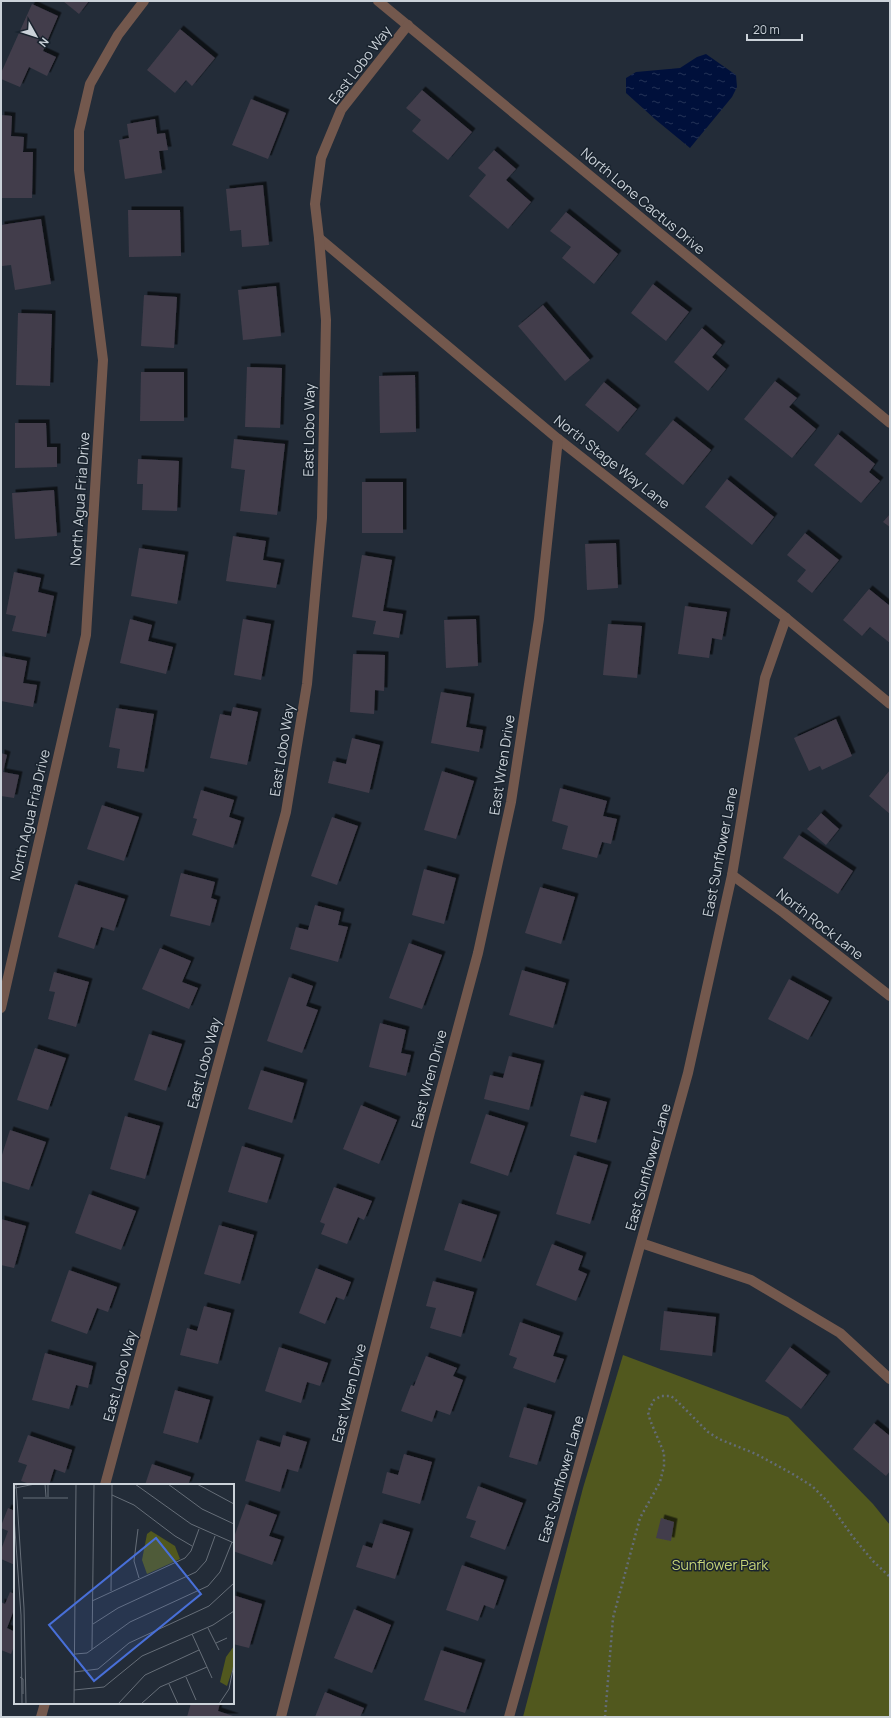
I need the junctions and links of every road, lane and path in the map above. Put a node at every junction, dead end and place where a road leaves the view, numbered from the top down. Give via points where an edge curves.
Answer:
1 (144, 1) edge
2 (378, 1) edge
3 (408, 25) junction
4 (319, 238) junction
5 (890, 423) edge
6 (558, 439) junction
7 (786, 618) junction
8 (890, 704) edge
9 (732, 875) junction
10 (890, 996) edge
11 (1, 1008) edge
12 (641, 1243) junction
13 (890, 1379) edge
14 (104, 1484) edge
15 (890, 1577) edge
16 (45, 1704) edge
17 (41, 1717) edge
18 (281, 1717) edge
19 (509, 1717) edge
20 (605, 1717) edge

1 - 11 street, North Agua Fria Drive via 118,35 90,84 79,131 79,170 103,360 86,635
2 - 3 street, North Lone Cactus Drive
3 - 4 street, East Lobo Way via 341,110 321,158 314,204
3 - 5 street, North Lone Cactus Drive
4 - 6 street, North Stage Way Lane
4 - 14 street, East Lobo Way via 326,320 322,518 307,684 287,804
6 - 7 street, North Stage Way Lane
6 - 18 street, East Wren Drive via 539,619 511,802 478,953
7 - 8 street, North Stage Way Lane
7 - 9 street, East Sunflower Lane via 765,678
9 - 10 street, North Rock Lane
9 - 12 street, East Sunflower Lane via 688,1073
12 - 13 street via 752,1280 840,1333
12 - 19 street, East Sunflower Lane
15 - 20 path via 868,1555 828,1502 812,1486 756,1454 719,1439 708,1432 671,1396 661,1396 654,1400 648,1412 664,1453 664,1466 660,1482 640,1518 614,1618
16 - 17 street

